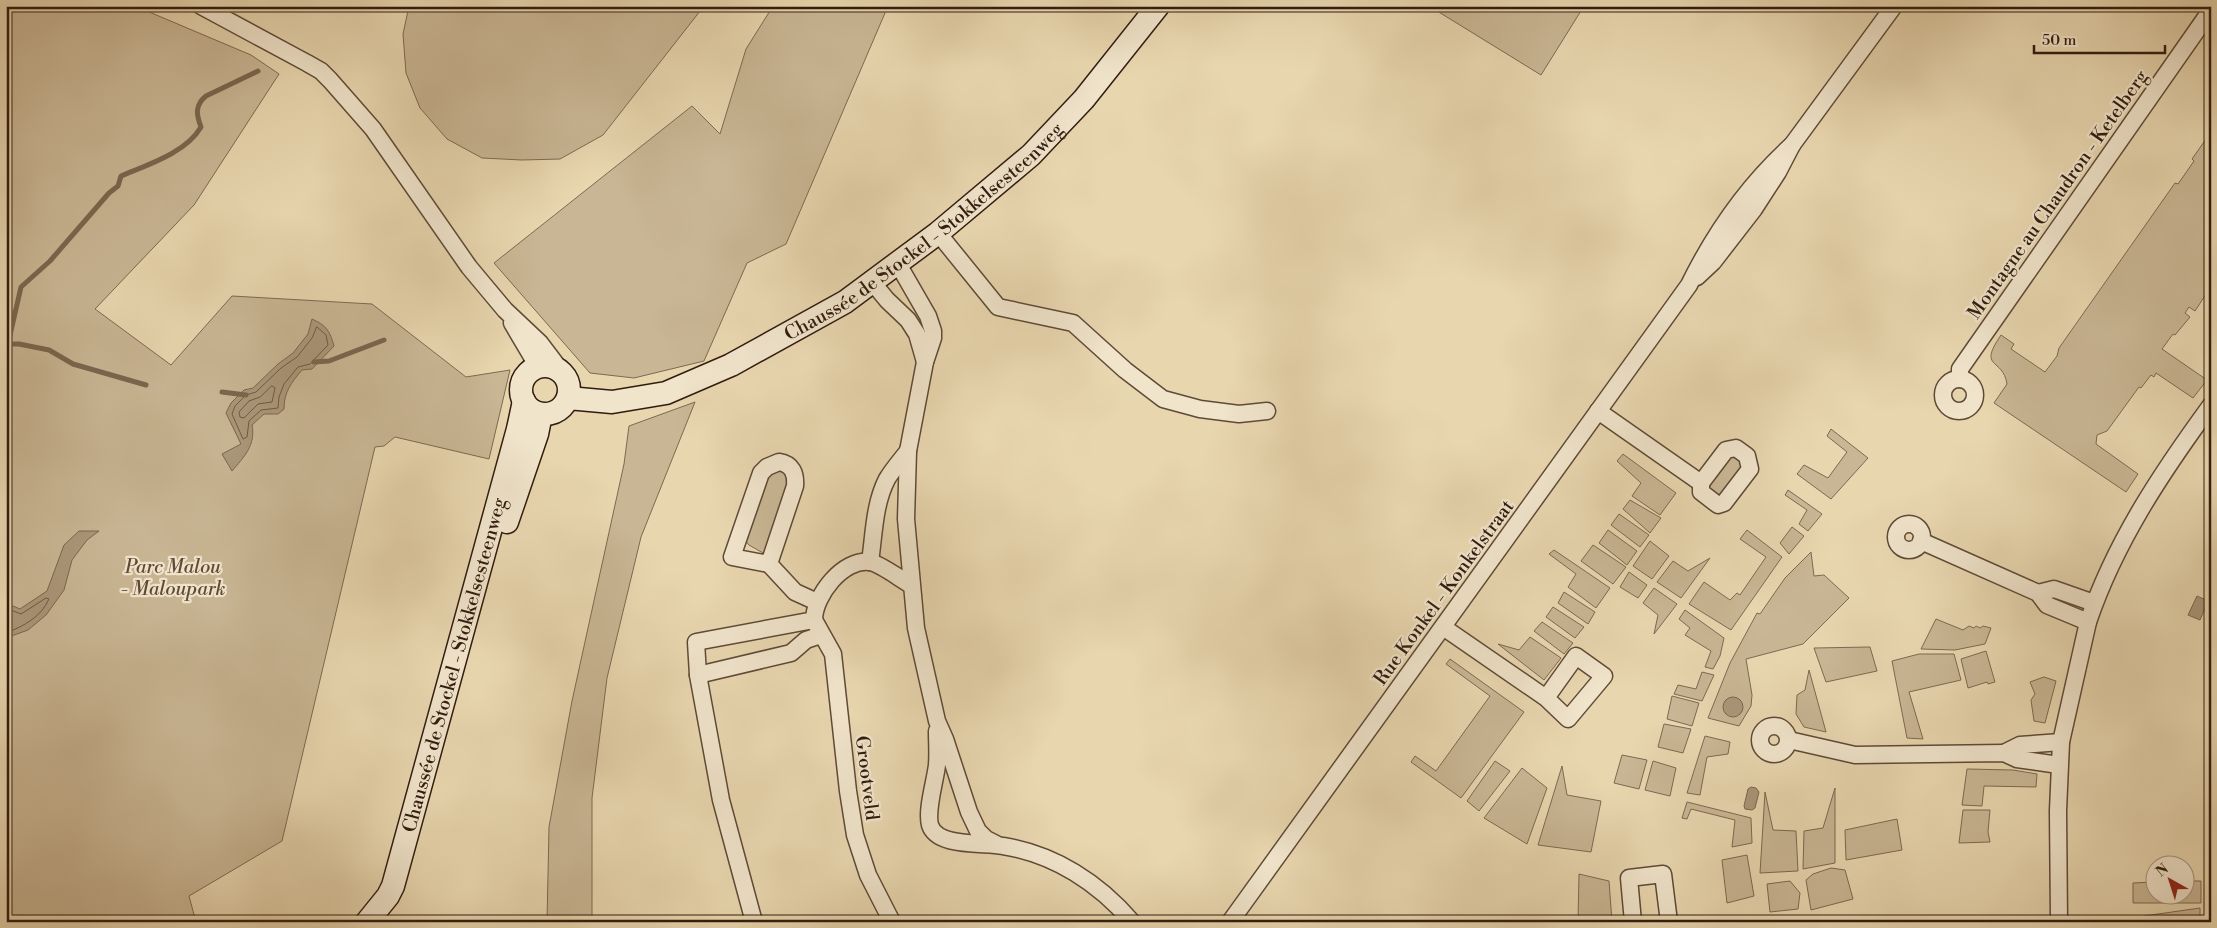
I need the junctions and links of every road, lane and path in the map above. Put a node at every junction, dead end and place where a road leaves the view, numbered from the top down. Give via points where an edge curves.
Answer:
1 (201, 6) edge
2 (1158, 6) edge
3 (1894, 6) edge
4 (2211, 10) edge
5 (938, 234) junction
6 (898, 264) junction
7 (873, 283) junction
8 (505, 310) junction
9 (925, 362) junction
10 (538, 367) junction
11 (562, 372) junction
12 (1960, 379) dead end
13 (566, 402) junction
14 (2211, 405) edge
15 (532, 408) junction
16 (1267, 411) dead end
17 (1598, 411) junction
18 (908, 451) junction
19 (1701, 483) dead end
20 (1922, 541) dead end
21 (870, 562) junction
22 (768, 564) junction
23 (911, 585) junction
24 (2038, 593) junction
25 (817, 602) junction
26 (2094, 604) junction
27 (2088, 622) junction
28 (1443, 627) junction
29 (818, 628) junction
30 (698, 675) junction
31 (1546, 698) dead end
32 (936, 721) junction
33 (1789, 740) dead end
34 (2061, 742) junction
35 (2004, 753) junction
36 (2059, 765) junction
37 (996, 844) junction
38 (367, 922) edge
39 (388, 922) edge
40 (754, 922) edge
41 (892, 922) edge
42 (1132, 922) edge
43 (1230, 922) edge
44 (1633, 922) edge
45 (1669, 922) edge
46 (2059, 922) edge

1 - 8 street via 299,58 330,80 373,129 469,267
2 - 5 street, Chaussée de Stockel - Stokkelsesteenweg via 1090,92 1038,148
3 - 17 street, Rue Konkel - Konkelstraat via 1792,145 1769,166 1738,206 1703,255 1688,285
4 - 12 street, Montagne au Chaudron - Ketelberg via 1960,368
5 - 6 street, Chaussée de Stockel - Stokkelsesteenweg
5 - 16 street via 998,307 1073,323 1163,399 1200,409 1239,414
6 - 7 street, Chaussée de Stockel - Stokkelsesteenweg
6 - 9 street via 932,326 933,338
7 - 9 street via 908,320 917,334
7 - 13 street, Chaussée de Stockel - Stokkelsesteenweg via 846,302 686,386 644,398
8 - 10 street
8 - 11 street via 540,343
9 - 18 street
10 - 11 street via 546,365
10 - 15 street, Chaussée de Stockel - Stokkelsesteenweg via 529,372 521,391
11 - 13 street via 570,386
13 - 15 street, Chaussée de Stockel - Stokkelsesteenweg via 550,414
14 - 26 street via 2172,457 2140,511
15 - 38 street, Chaussée de Stockel - Stokkelsesteenweg via 518,429 393,886
15 - 39 street, Chaussée de Stockel - Stokkelsesteenweg via 537,434 505,527 406,889 400,906
17 - 19 street
17 - 28 street, Rue Konkel - Konkelstraat
18 - 21 street via 883,488
18 - 23 street via 906,519
20 - 24 street
21 - 23 street
21 - 25 street via 851,565 842,571
22 - 22 street via 732,557 761,473 778,462 786,463 792,468 794,486
22 - 25 street via 795,592
23 - 32 street via 918,638
24 - 26 street via 2054,589
24 - 27 street via 2047,605
25 - 29 street
26 - 27 street
27 - 34 street
28 - 31 street
28 - 43 street, Rue Konkel - Konkelstraat
29 - 30 street via 791,653
29 - 30 street via 696,642
29 - 41 street, Grootveld via 835,663 855,836 868,875
30 - 40 street via 721,800
32 - 37 street via 973,823 986,839
32 - 37 street via 937,764 930,827 946,840
33 - 35 street via 1855,755
34 - 35 street via 2020,745
34 - 36 street
35 - 36 street via 2017,759
36 - 46 street
37 - 42 street via 1045,858 1077,873 1108,896
44 - 45 street via 1629,878 1663,874

